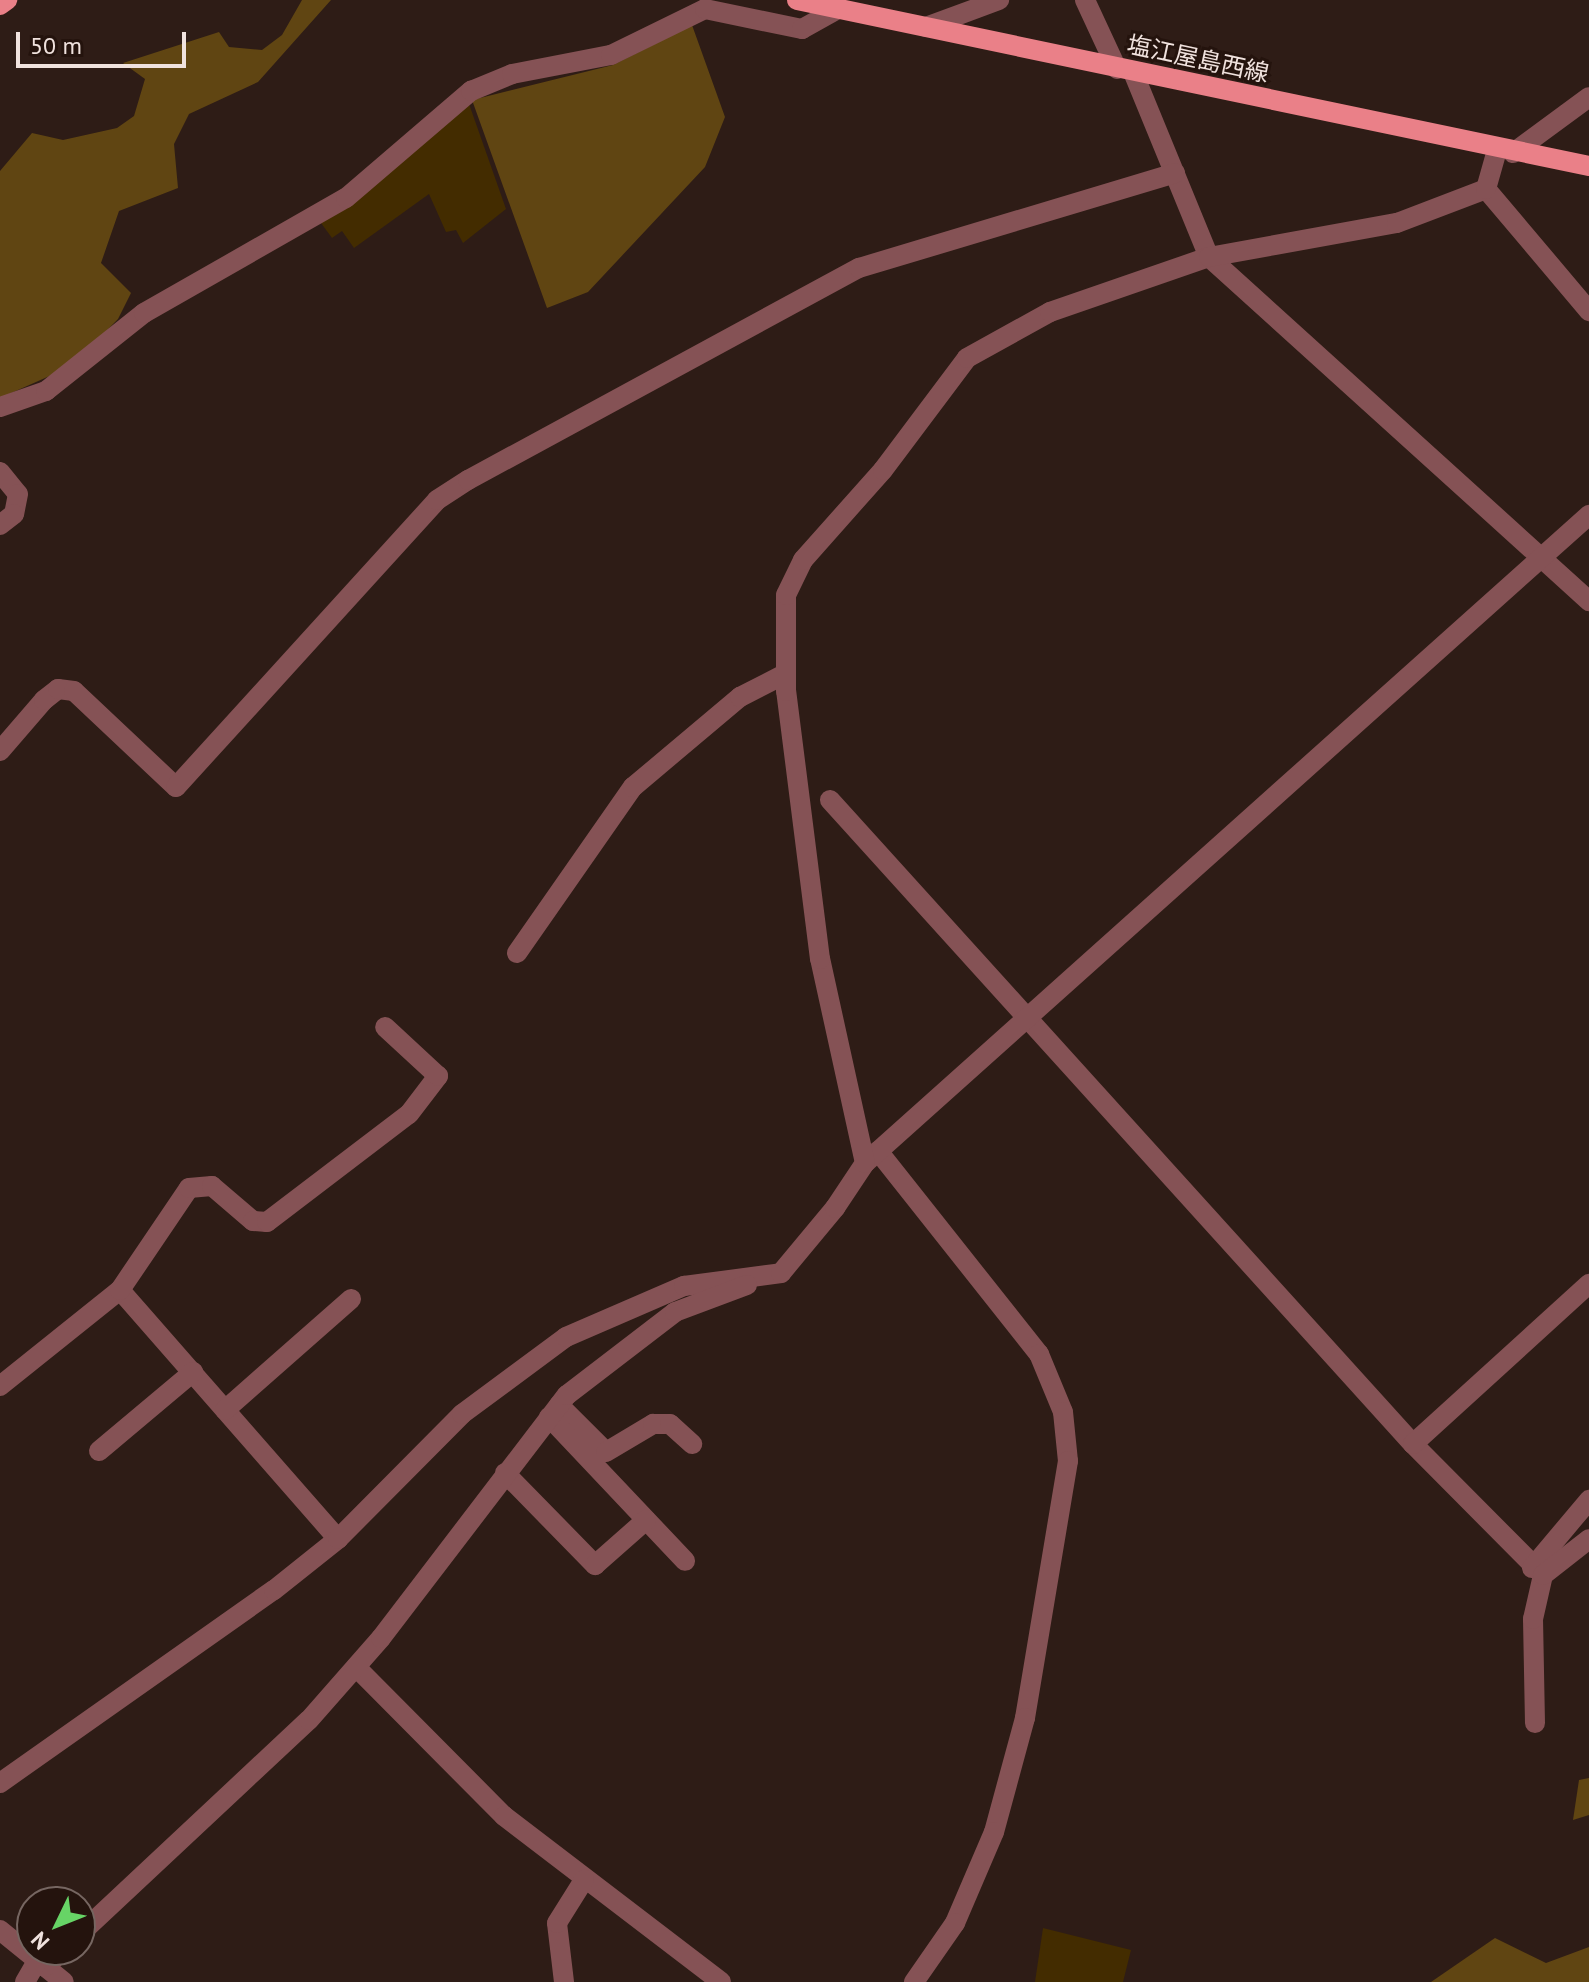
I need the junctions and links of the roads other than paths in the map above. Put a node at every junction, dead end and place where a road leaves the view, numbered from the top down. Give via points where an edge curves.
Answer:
1 (7, 0) edge
2 (797, 0) edge
3 (999, 0) edge
4 (1085, 0) edge
5 (0, 5) edge
6 (838, 9) junction
7 (926, 27) junction
8 (1125, 70) junction
9 (1589, 97) edge
10 (1505, 152) junction
11 (1589, 166) edge
12 (1175, 173) junction
13 (1486, 189) junction
14 (1209, 257) junction
15 (1589, 311) edge
16 (0, 407) edge
17 (0, 472) edge
18 (1589, 515) edge
19 (0, 525) edge
20 (1537, 560) junction
21 (1589, 601) edge
22 (785, 674) junction
23 (0, 751) edge
24 (830, 800) dead end
25 (517, 953) dead end
26 (1030, 1020) junction
27 (385, 1027) dead end
28 (872, 1157) junction
29 (781, 1273) junction
30 (1589, 1284) edge
31 (120, 1290) junction
32 (351, 1299) dead end
33 (193, 1372) junction
34 (0, 1386) edge
35 (225, 1410) junction
36 (554, 1411) junction
37 (692, 1444) dead end
38 (1413, 1444) junction
39 (99, 1451) dead end
40 (505, 1473) junction
41 (1589, 1500) edge
42 (646, 1520) junction
43 (338, 1539) junction
44 (1589, 1539) edge
45 (685, 1561) dead end
46 (1538, 1572) junction
47 (356, 1667) junction
48 (1535, 1723) dead end
49 (0, 1783) edge
50 (584, 1880) junction
51 (96, 1919) edge
52 (0, 1930) edge
53 (16, 1943) edge
54 (39, 1966) edge
55 (44, 1966) edge
56 (25, 1982) edge
57 (64, 1982) edge
58 (564, 1982) edge
59 (721, 1982) edge
60 (914, 1982) edge

1 - 5 main road
2 - 6 main road, 塩江屋島西線
3 - 7 street
4 - 8 street
6 - 7 main road, 塩江屋島西線
6 - 16 street via 802,29 705,9 611,55 512,74 471,91 346,198 144,313 46,391
7 - 8 main road, 塩江屋島西線
8 - 10 main road, 塩江屋島西線
8 - 12 street
9 - 10 street
10 - 11 main road, 塩江屋島西線
10 - 13 street
12 - 14 street
12 - 23 street via 859,268 468,480 437,500 176,787 74,691 58,689 44,700
13 - 14 street via 1397,223
13 - 15 street
14 - 20 street via 1406,431
14 - 22 street via 1050,312 967,358 803,560 786,595
17 - 19 street via 18,494 14,514
18 - 20 street
20 - 21 street
20 - 26 street
22 - 25 street via 740,697 633,787
22 - 28 street via 820,959
24 - 26 street
26 - 28 street
26 - 38 street
27 - 31 street via 438,1076 409,1114 267,1222 253,1221 212,1186 189,1188
28 - 29 street
28 - 60 street via 1039,1354 1063,1412 1068,1461 1025,1718 994,1832 955,1923
29 - 36 street via 675,1312
29 - 43 street via 684,1286 566,1337 462,1414
30 - 38 street
31 - 33 street
31 - 34 street
32 - 35 street
33 - 35 street
33 - 39 street
35 - 43 street
36 - 37 street via 606,1452 653,1424 670,1424
36 - 40 street
36 - 42 street
38 - 46 street
40 - 42 street via 595,1565
40 - 47 street
41 - 46 street
42 - 45 street
43 - 49 street
44 - 46 street
46 - 48 street via 1533,1619
47 - 50 street via 504,1816
47 - 51 street
50 - 58 street via 557,1923
50 - 59 street
52 - 53 street
54 - 56 street
55 - 57 street

